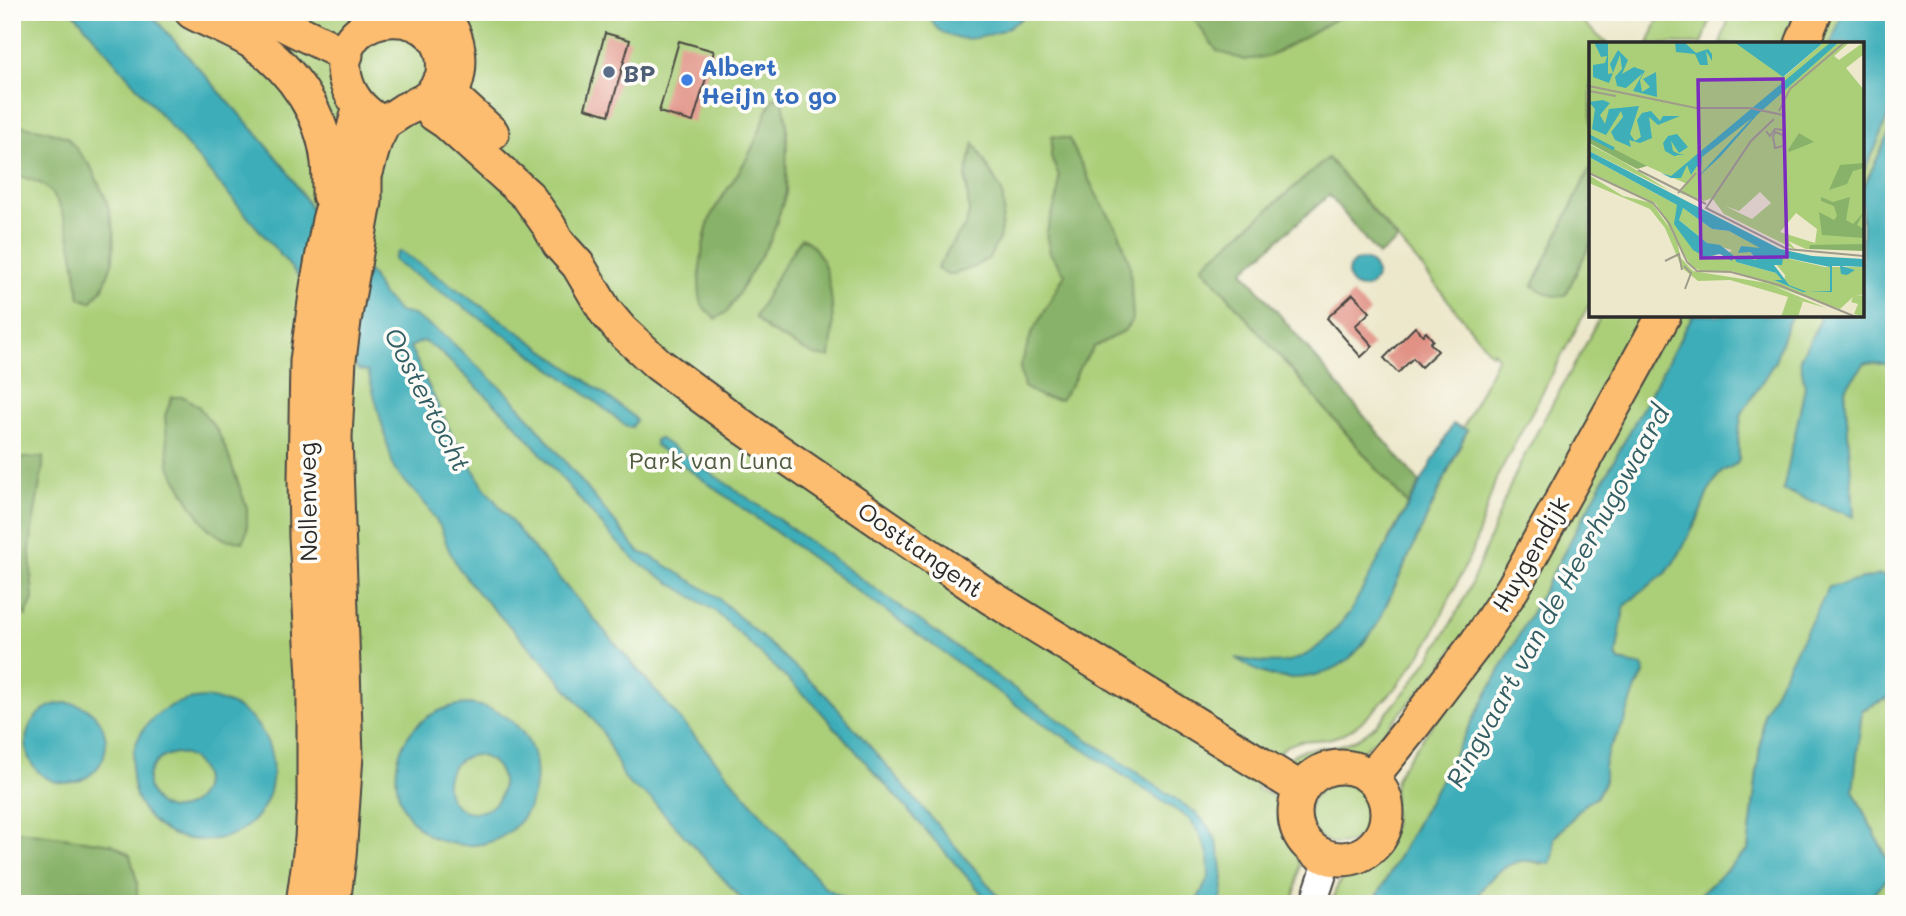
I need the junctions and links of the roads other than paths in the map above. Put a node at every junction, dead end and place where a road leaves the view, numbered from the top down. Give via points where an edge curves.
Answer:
1 (192, 12) edge
2 (258, 12) edge
3 (438, 12) edge
4 (1815, 12) edge
5 (373, 14) edge
6 (1803, 42) edge
7 (346, 55) junction
8 (442, 95) junction
9 (381, 118) junction
10 (329, 219) junction
11 (1663, 317) edge
12 (1371, 778) junction
13 (1301, 789) junction
14 (1328, 859) junction
15 (303, 904) edge
16 (333, 904) edge
17 (1313, 904) edge

1 - 10 main road via 254,44 303,94 324,141
2 - 7 main road
3 - 8 main road via 449,24 460,62 457,79
4 - 6 main road
5 - 7 main road via 375,19 351,40
5 - 8 main road via 420,20 438,36 445,64
7 - 9 main road via 344,69 354,98
8 - 9 main road via 414,122
8 - 13 main road, Oosttangent via 446,122 528,196 605,311 658,364 990,597
9 - 10 main road, Nollenweg
9 - 16 main road, Nollenweg via 384,152 365,202 339,359 336,460 346,755
10 - 15 main road, Nollenweg via 311,326 306,397 314,791
11 - 12 main road, Huygendijk via 1513,588
12 - 13 main road via 1347,767 1333,767 1309,779
12 - 14 main road via 1386,801 1385,829 1368,851 1356,858
13 - 14 main road via 1294,813 1300,836
14 - 17 street

